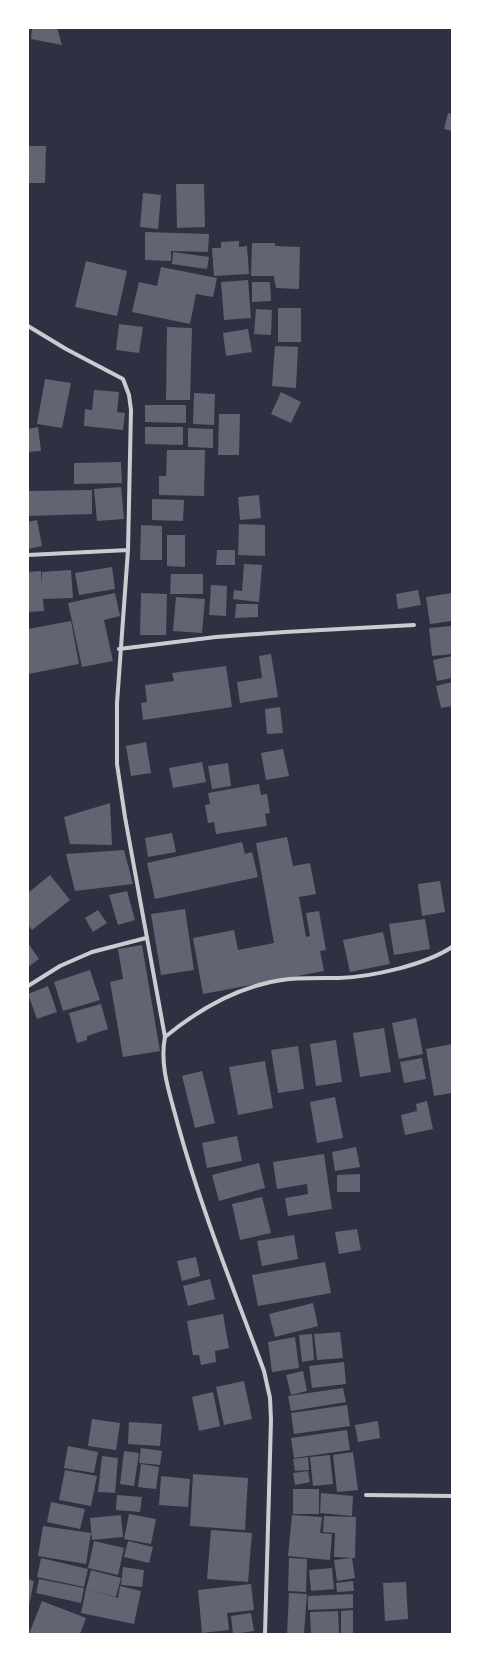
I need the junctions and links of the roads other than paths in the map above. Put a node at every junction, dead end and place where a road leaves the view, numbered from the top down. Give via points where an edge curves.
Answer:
1 (28, 326) edge
2 (128, 550) junction
3 (28, 555) edge
4 (414, 625) dead end
5 (120, 648) junction
6 (146, 938) junction
7 (452, 947) edge
8 (28, 986) edge
9 (165, 1037) junction
10 (366, 1495) dead end
11 (452, 1496) edge
12 (265, 1634) edge

1 - 2 street via 123,379 126,385 130,410
2 - 3 street
2 - 5 street
4 - 5 street via 224,636
5 - 6 street via 117,764
6 - 8 street via 92,952 60,966
6 - 9 street
7 - 9 street via 410,965 372,973 341,978 297,978 263,984 228,997 187,1020
9 - 12 street via 162,1048 166,1080 192,1174 264,1371 270,1398
10 - 11 street

